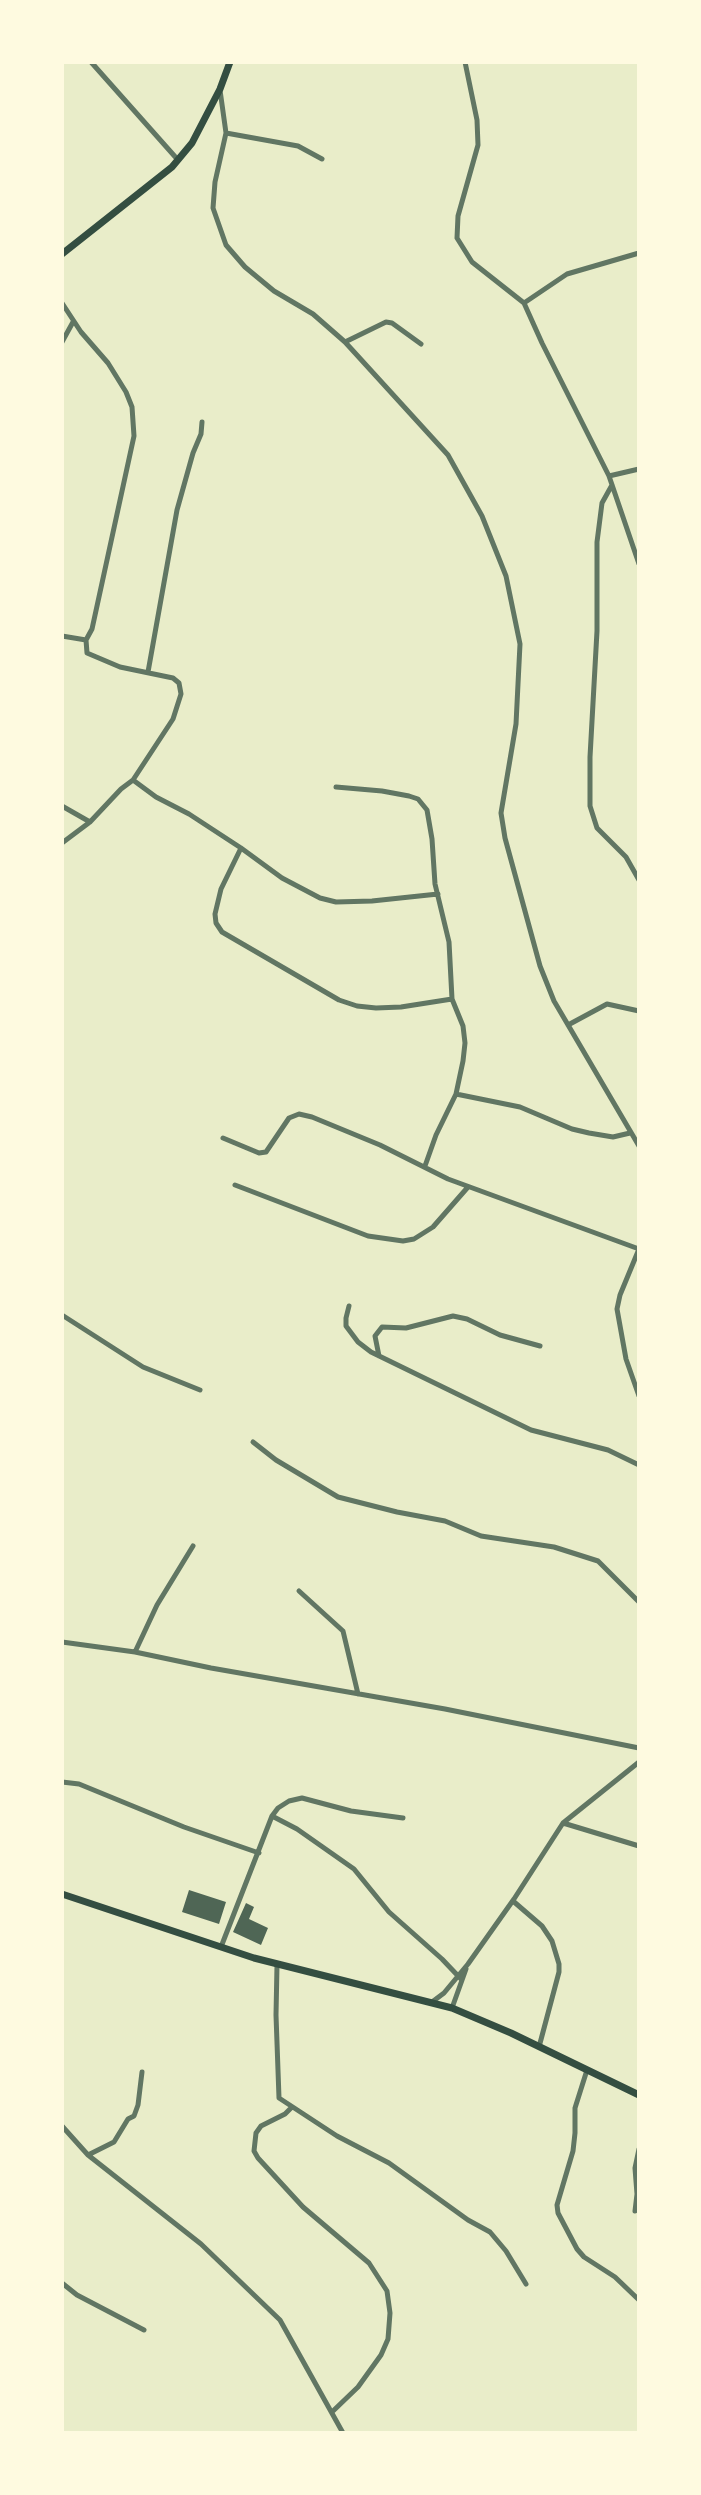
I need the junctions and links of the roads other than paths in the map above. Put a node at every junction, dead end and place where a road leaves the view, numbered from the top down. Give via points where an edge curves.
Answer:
1 (91, 62) edge
2 (230, 62) edge
3 (465, 62) edge
4 (220, 89) junction
5 (226, 133) junction
6 (322, 159) dead end
7 (178, 160) junction
8 (639, 253) edge
9 (62, 254) edge
10 (62, 303) edge
11 (524, 303) junction
12 (73, 322) junction
13 (62, 342) edge
14 (345, 342) junction
15 (421, 344) dead end
16 (202, 422) dead end
17 (639, 469) edge
18 (609, 476) junction
19 (613, 484) junction
20 (639, 564) edge
21 (62, 636) edge
22 (86, 640) junction
23 (148, 672) junction
24 (133, 780) junction
25 (336, 787) dead end
26 (62, 806) edge
27 (90, 822) junction
28 (62, 843) edge
29 (241, 848) junction
30 (639, 880) edge
31 (438, 894) junction
32 (452, 999) junction
33 (639, 1011) edge
34 (568, 1025) junction
35 (456, 1094) junction
36 (630, 1133) junction
37 (223, 1138) dead end
38 (639, 1146) edge
39 (425, 1166) junction
40 (235, 1185) dead end
41 (468, 1187) junction
42 (639, 1249) edge
43 (349, 1306) dead end
44 (62, 1315) edge
45 (540, 1346) dead end
46 (379, 1356) junction
47 (200, 1390) dead end
48 (639, 1396) edge
49 (253, 1442) dead end
50 (639, 1465) edge
51 (193, 1546) dead end
52 (299, 1591) dead end
53 (639, 1602) edge
54 (62, 1642) edge
55 (135, 1652) junction
56 (358, 1694) junction
57 (639, 1748) edge
58 (639, 1762) edge
59 (62, 1782) edge
60 (272, 1816) junction
61 (403, 1818) dead end
62 (563, 1823) junction
63 (639, 1846) edge
64 (259, 1853) junction
65 (62, 1894) edge
66 (513, 1901) junction
67 (221, 1948) junction
68 (277, 1965) junction
69 (460, 1977) junction
70 (432, 2002) junction
71 (452, 2008) junction
72 (539, 2047) junction
73 (587, 2070) junction
74 (142, 2072) dead end
75 (639, 2095) edge
76 (292, 2107) junction
77 (62, 2126) edge
78 (639, 2149) edge
79 (88, 2155) junction
80 (635, 2211) dead end
81 (62, 2283) edge
82 (526, 2284) dead end
83 (639, 2300) edge
84 (144, 2330) dead end
85 (332, 2412) junction
86 (343, 2433) edge

1 - 7 street
2 - 4 main road
3 - 11 street via 478,145 457,238 472,262
4 - 5 street
4 - 7 main road
5 - 6 street via 298,146
5 - 14 street via 213,208 226,245 264,283
7 - 9 main road
8 - 11 street via 567,274
10 - 12 street
11 - 18 street
12 - 13 street
12 - 22 street via 126,392 134,436
14 - 15 street via 386,322
14 - 34 street via 448,455 482,516 506,576 520,660 501,813 540,966
16 - 23 street via 177,510
17 - 18 street
18 - 19 street
19 - 20 street
19 - 30 street via 602,503 597,542 590,806 597,828 626,857
21 - 22 street
22 - 23 street via 87,653 98,659
23 - 24 street via 173,678 181,694 167,730
24 - 27 street
24 - 29 street
25 - 31 street via 409,796 423,804
26 - 27 street
27 - 28 street
29 - 31 street via 282,878 336,902
29 - 32 street via 217,901 216,923 222,932 357,1006 401,1007
31 - 32 street via 449,942
32 - 35 street via 465,1043
33 - 34 street via 607,1004
34 - 36 street
35 - 36 street via 520,1107 589,1133
35 - 39 street
36 - 38 street
37 - 39 street via 266,1152 289,1118 299,1114
39 - 41 street
40 - 41 street via 368,1236 403,1241 433,1227
41 - 42 street
42 - 48 street via 617,1309
43 - 46 street via 350,1334
44 - 47 street via 143,1367
45 - 46 street via 453,1316 406,1328 382,1327 375,1336
46 - 50 street via 531,1430 608,1450
49 - 53 street via 338,1497 598,1561
51 - 55 street
52 - 56 street via 343,1631
54 - 55 street
55 - 56 street
56 - 57 street
58 - 62 street
59 - 64 street
60 - 61 street via 289,1801 302,1798
60 - 64 street
60 - 69 street via 354,1869 389,1912
62 - 63 street
62 - 66 street
64 - 67 street
65 - 67 main road
66 - 69 street
66 - 72 street via 542,1926 559,1964
67 - 68 main road
68 - 70 main road
68 - 76 street via 279,2098
69 - 70 street
69 - 71 street
70 - 71 main road
71 - 72 main road
72 - 73 main road
73 - 75 main road
73 - 83 street via 575,2108 573,2151 558,2213 584,2257
74 - 79 street via 134,2116 114,2142
76 - 82 street via 389,2163 490,2232
76 - 85 street via 261,2126 254,2151 303,2207 369,2263 387,2291 390,2313 381,2355
77 - 79 street
78 - 80 street
79 - 85 street via 201,2244 280,2320
81 - 84 street
85 - 86 street

